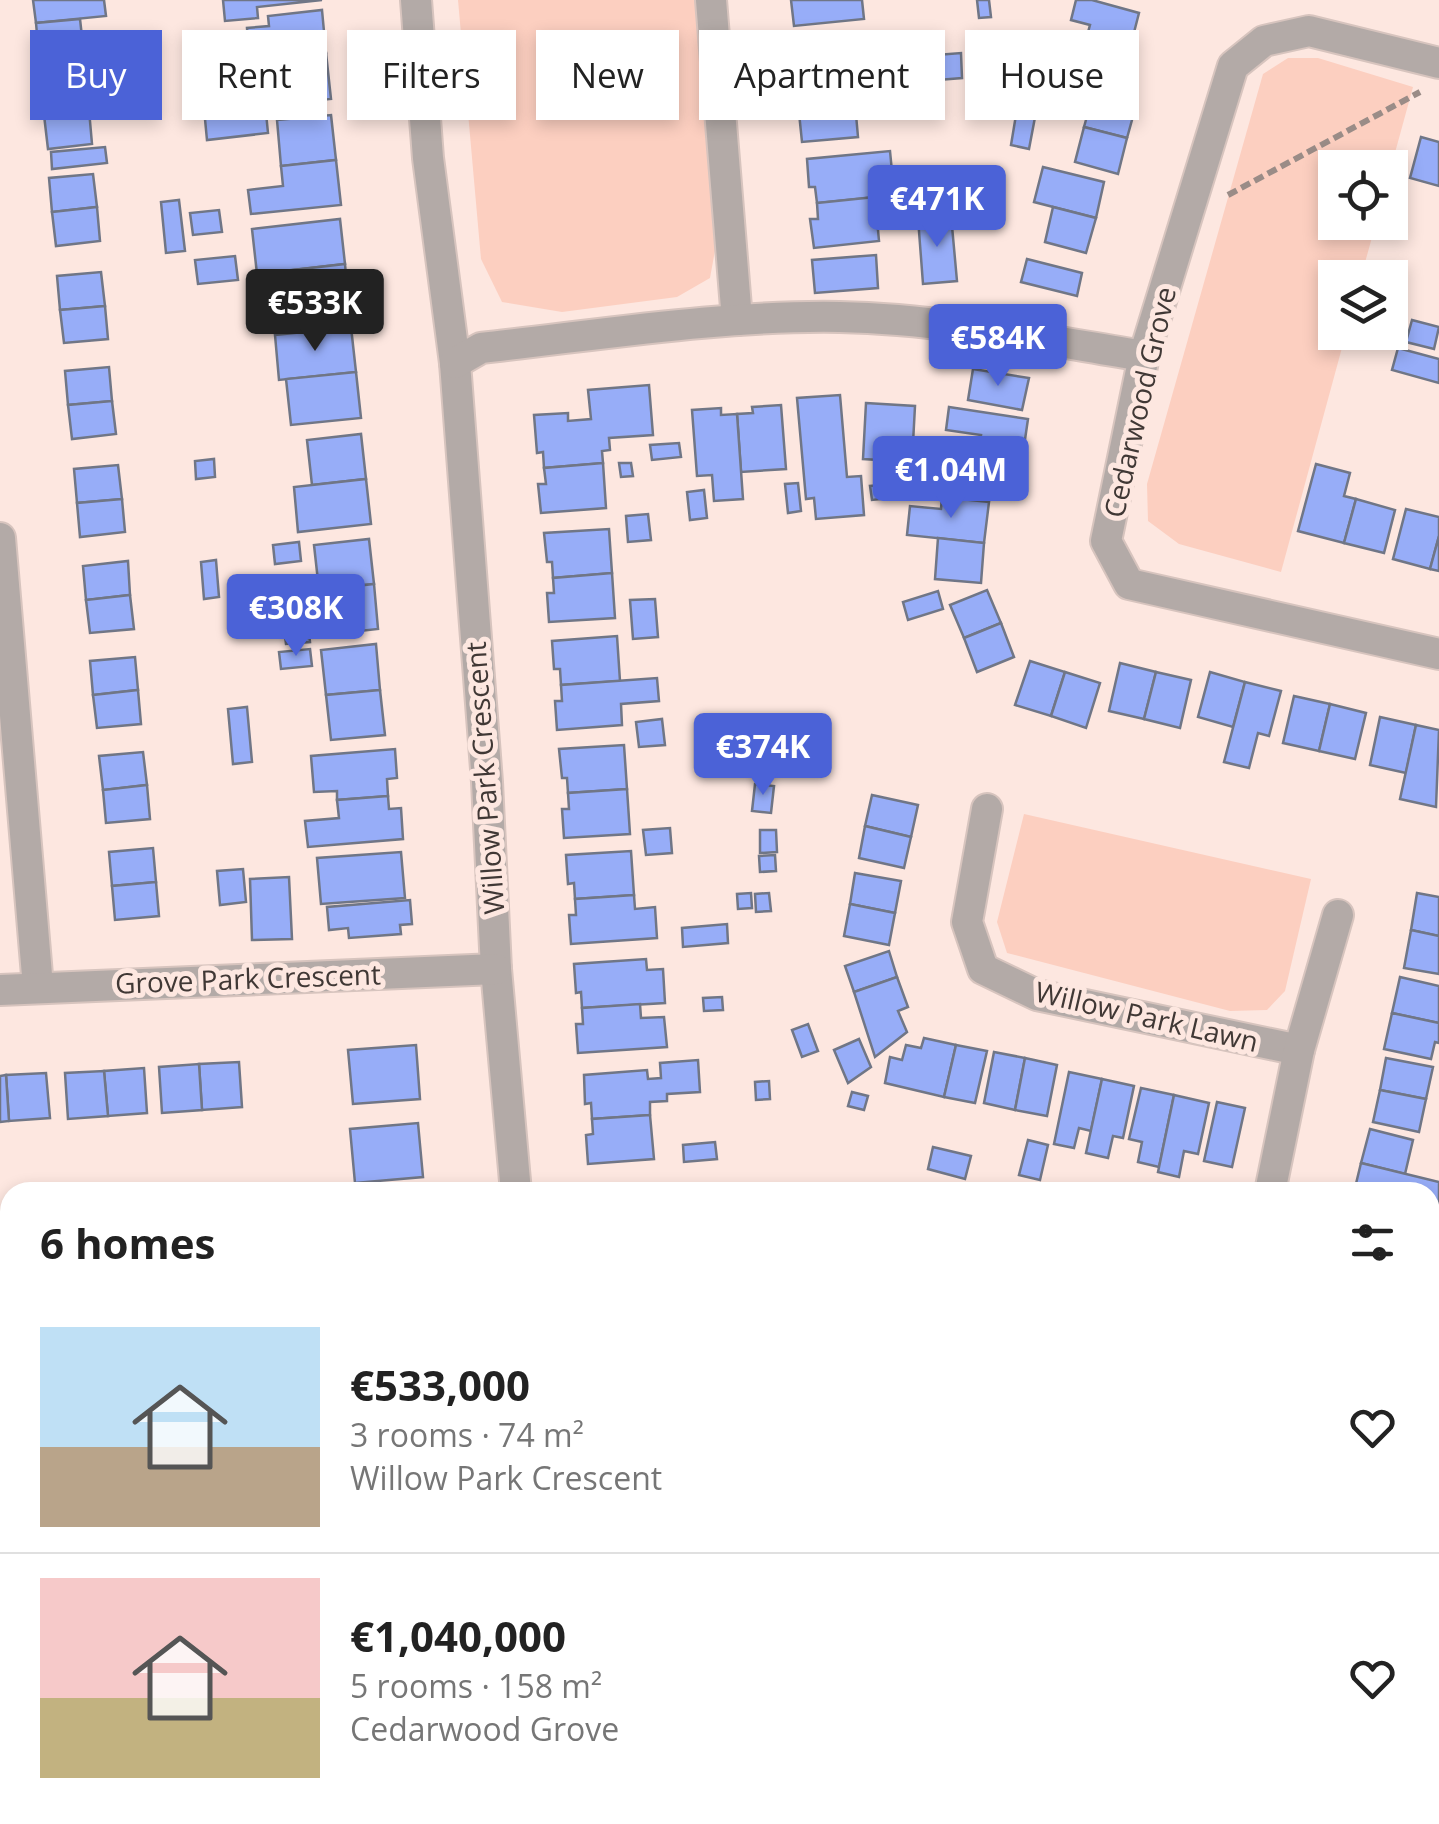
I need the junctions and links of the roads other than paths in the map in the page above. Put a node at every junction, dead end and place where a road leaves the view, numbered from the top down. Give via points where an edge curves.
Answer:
1 (416, 0) edge
2 (711, 0) edge
3 (1437, 63) edge
4 (736, 320) junction
5 (1144, 356) junction
6 (454, 363) junction
7 (1, 557) edge
8 (1439, 654) edge
9 (988, 809) dead end
10 (1338, 915) dead end
11 (496, 969) junction
12 (38, 987) junction
13 (0, 990) edge
14 (1299, 1050) junction
15 (515, 1182) edge
16 (1272, 1182) edge

1 - 6 street, Willow Park Crescent
2 - 4 street
3 - 5 street, Cedarwood Grove via 1309,31 1264,41 1233,66
4 - 5 street via 841,317 941,324
4 - 6 street via 482,348
5 - 8 street, Cedarwood Grove via 1106,541 1129,584
6 - 11 street, Willow Park Crescent
7 - 12 street
9 - 14 street, Willow Park Lawn via 967,922 983,968 1037,995
10 - 14 street
11 - 12 street, Grove Park Crescent
11 - 15 street, Willow Park Crescent
12 - 13 street, Grove Park Crescent
14 - 16 street

